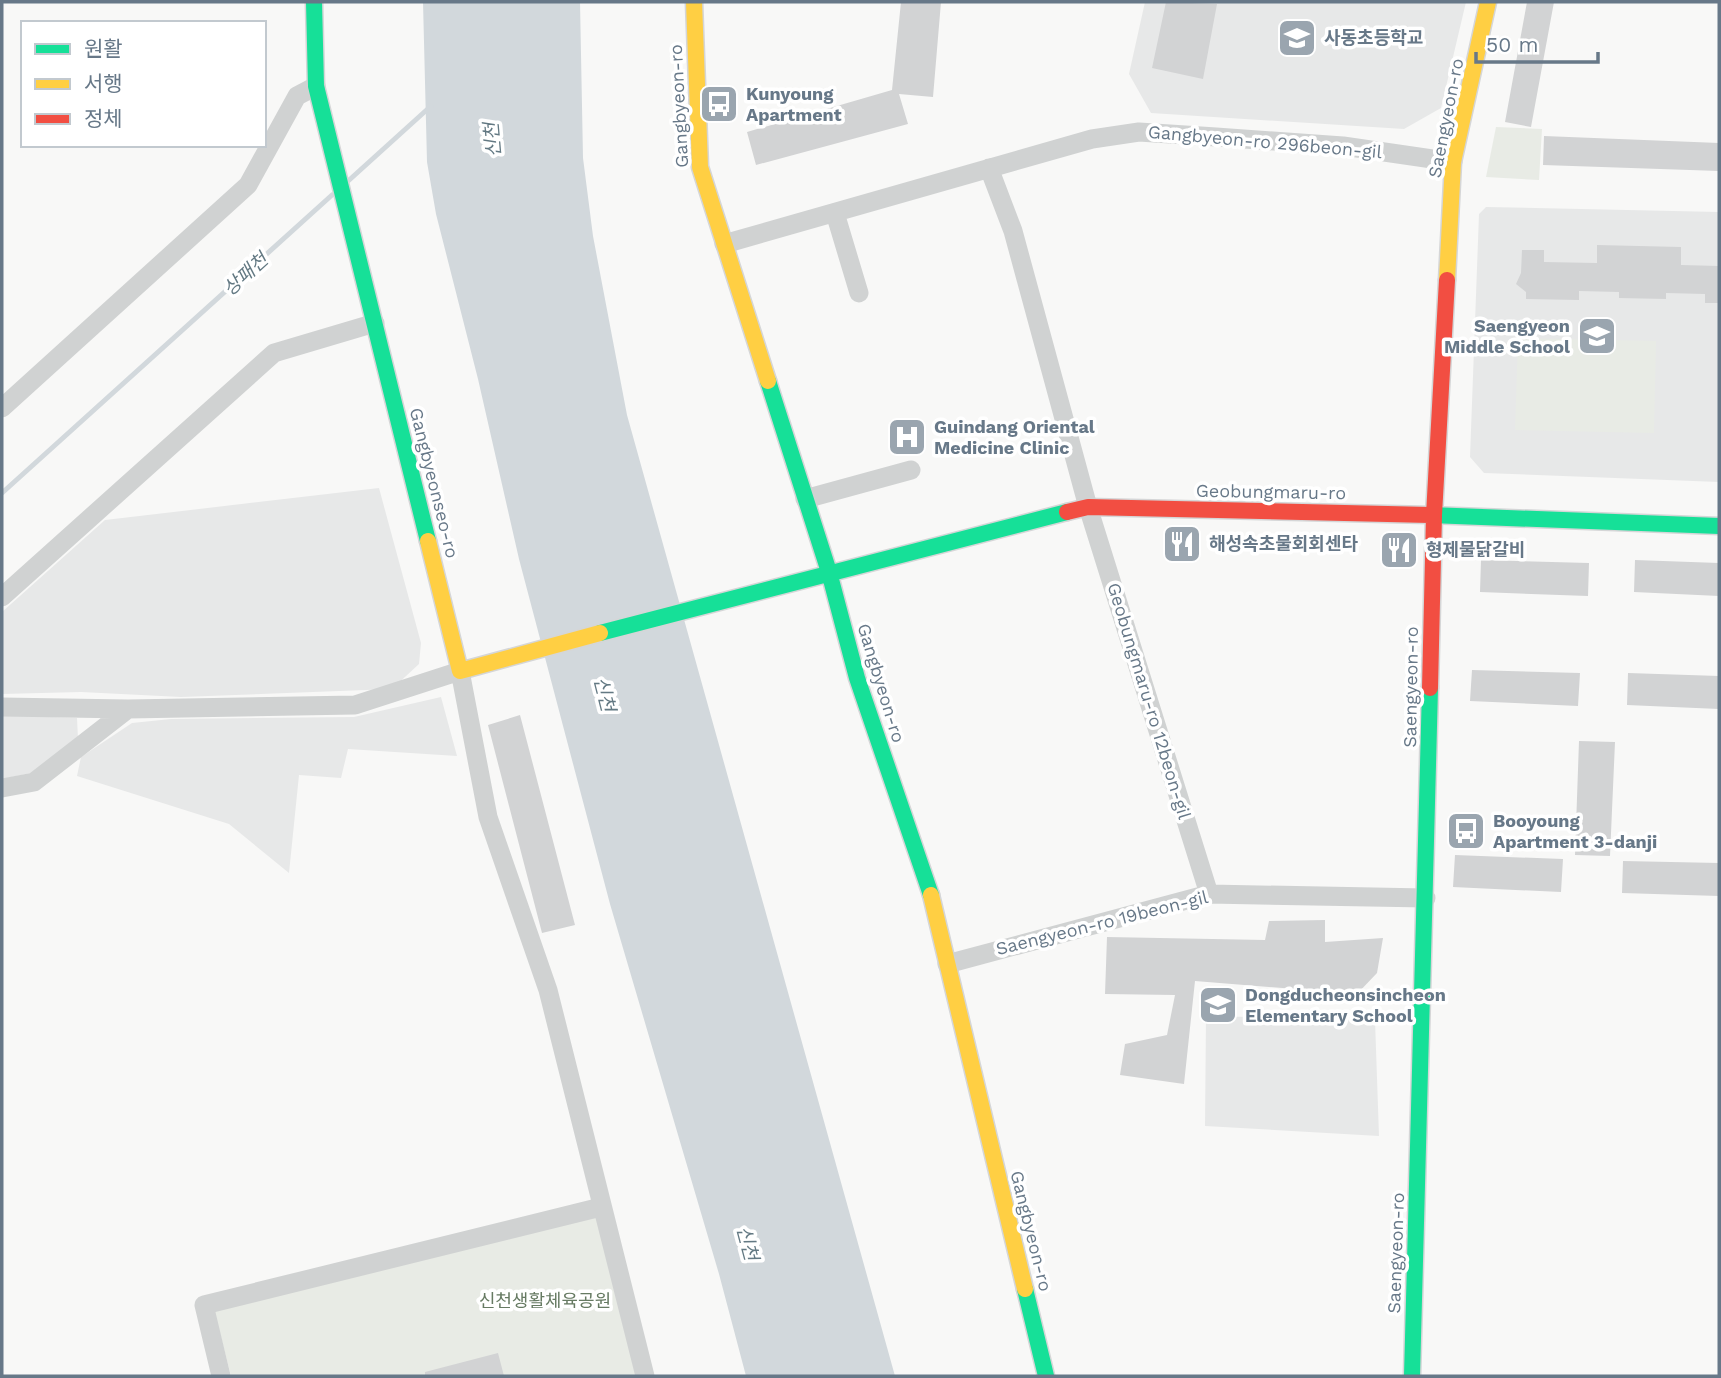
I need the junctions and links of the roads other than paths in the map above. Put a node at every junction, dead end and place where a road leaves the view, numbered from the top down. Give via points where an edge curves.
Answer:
1 (314, 2) edge
2 (694, 2) edge
3 (1488, 2) edge
4 (316, 86) junction
5 (1453, 162) junction
6 (989, 168) junction
7 (835, 212) junction
8 (724, 244) junction
9 (859, 293) dead end
10 (373, 314) junction
11 (2, 408) edge
12 (911, 470) dead end
13 (805, 499) junction
14 (1088, 508) junction
15 (1434, 515) junction
16 (1719, 526) edge
17 (829, 572) junction
18 (2, 597) edge
19 (460, 671) junction
20 (2, 707) edge
21 (128, 709) junction
22 (2, 788) edge
23 (1209, 894) junction
24 (1426, 898) junction
25 (947, 964) junction
26 (601, 1207) junction
27 (221, 1376) edge
28 (645, 1376) edge
29 (1046, 1376) edge
30 (1412, 1376) edge

1 - 4 street
2 - 8 street, Gangbyeon-ro via 700,167
3 - 5 street, Saengyeon-ro
4 - 10 street, Gangbyeonseo-ro
4 - 11 street via 297,96 248,185
5 - 6 street, Gangbyeon-ro 296beon-gil via 1343,146 1139,132 1092,139
5 - 15 street, Saengyeon-ro
6 - 7 street, Gangbyeon-ro 296beon-gil
6 - 14 street, Geobungmaru-ro 12beon-gil via 1013,232
7 - 8 street, Gangbyeon-ro 296beon-gil
7 - 9 street
8 - 13 street, Gangbyeon-ro
10 - 18 street via 274,353
10 - 19 street, Gangbyeonseo-ro
12 - 13 street
13 - 17 street, Gangbyeon-ro
14 - 15 street, Geobungmaru-ro
14 - 17 street, Geobungmaru-ro
14 - 23 street, Geobungmaru-ro 12beon-gil
15 - 16 street, Geobungmaru-ro
15 - 24 street, Saengyeon-ro
17 - 19 street, Geobungmaru-ro
17 - 25 street, Gangbyeon-ro via 857,678 929,887
19 - 21 street via 355,705
19 - 26 street via 488,817 548,990
20 - 21 street
21 - 22 street via 34,782
23 - 24 street, Saengyeon-ro 19beon-gil
23 - 25 street, Saengyeon-ro 19beon-gil
24 - 30 street, Saengyeon-ro
25 - 29 street, Gangbyeon-ro
26 - 27 street via 204,1305
26 - 28 street

